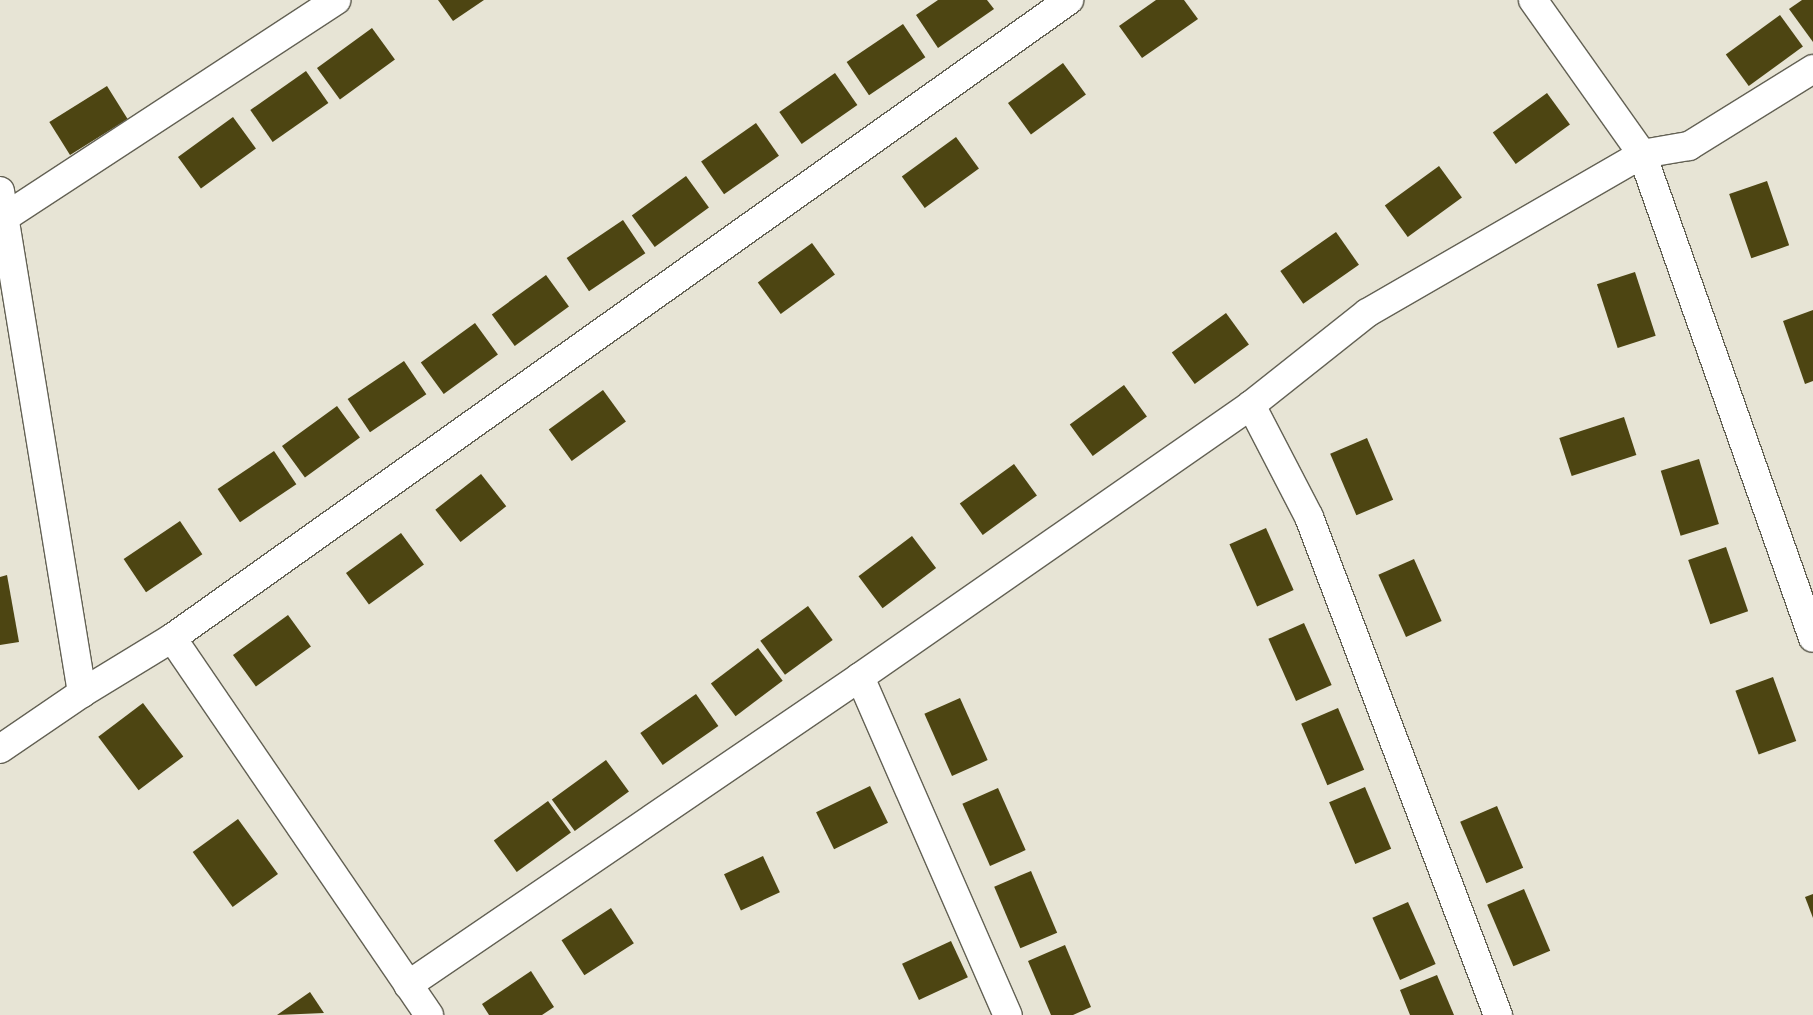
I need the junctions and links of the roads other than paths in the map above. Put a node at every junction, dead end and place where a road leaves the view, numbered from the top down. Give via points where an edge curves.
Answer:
1 (336, 0) edge
2 (1069, 0) edge
3 (1533, 0) edge
4 (1034, 9) edge
5 (1813, 70) edge
6 (1642, 154) junction
7 (0, 191) edge
8 (5, 217) junction
9 (1252, 405) junction
10 (1806, 595) edge
11 (172, 638) junction
12 (1813, 638) edge
13 (860, 677) junction
14 (82, 693) junction
15 (0, 749) edge
16 (408, 985) junction
17 (429, 1015) edge
18 (1008, 1015) edge
19 (1498, 1015) edge

1 - 8 street
2 - 4 street
3 - 6 street
4 - 11 street
5 - 6 street via 1689,146
6 - 9 street via 1368,313
6 - 10 street
7 - 8 street
8 - 14 street
9 - 13 street
9 - 19 street via 1309,517
10 - 12 street
11 - 14 street
11 - 16 street
13 - 16 street
13 - 18 street
14 - 15 street
16 - 17 street

